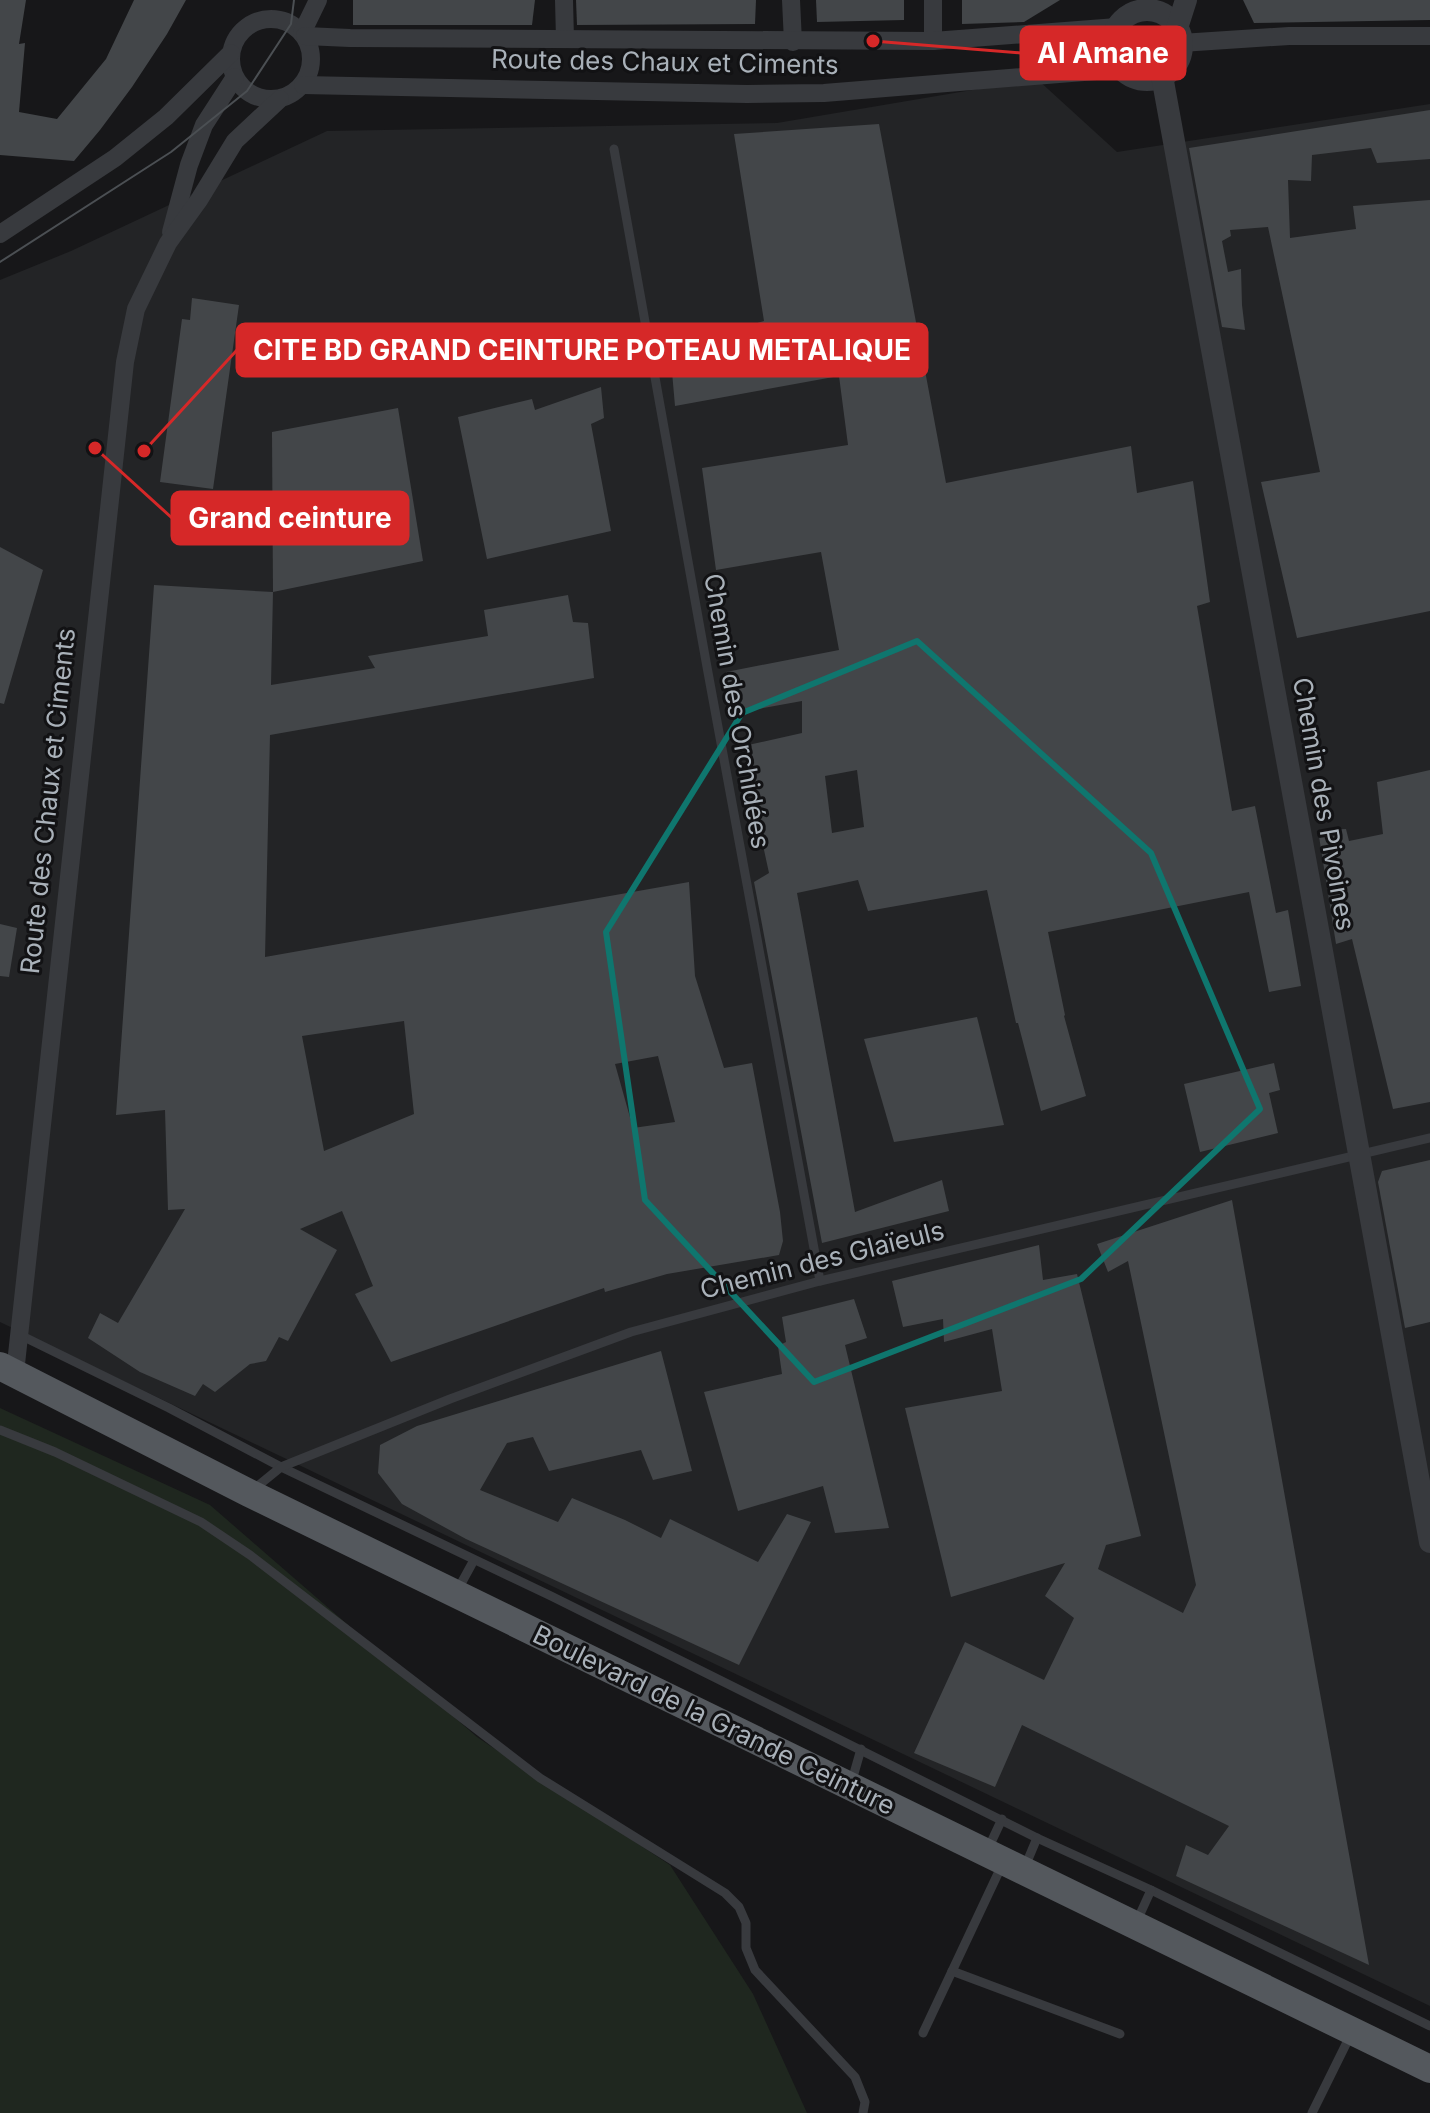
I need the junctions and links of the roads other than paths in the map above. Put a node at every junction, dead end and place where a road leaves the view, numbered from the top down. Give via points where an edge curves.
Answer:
1 (264, 0) edge
2 (318, 0) edge
3 (564, 0) edge
4 (791, 0) edge
5 (933, 0) edge
6 (1186, 0) edge
7 (1126, 15) edge
8 (255, 22) junction
9 (303, 35) junction
10 (1179, 36) junction
11 (1430, 36) edge
12 (565, 39) junction
13 (933, 41) junction
14 (793, 42) junction
15 (231, 53) junction
16 (1121, 69) junction
17 (1162, 76) junction
18 (235, 77) junction
19 (303, 85) junction
20 (280, 99) junction
21 (614, 149) dead end
22 (0, 234) edge
23 (168, 243) junction
24 (1430, 1138) edge
25 (1359, 1153) junction
26 (820, 1281) junction
27 (20, 1335) junction
28 (8, 1370) edge
29 (0, 1430) edge
30 (281, 1467) junction
31 (249, 1493) junction
32 (1430, 1542) edge
33 (474, 1560) junction
34 (455, 1594) junction
35 (861, 1749) junction
36 (850, 1788) junction
37 (1002, 1819) junction
38 (1037, 1838) junction
39 (1004, 1863) junction
40 (1151, 1890) junction
41 (1135, 1926) junction
42 (952, 1971) junction
43 (1430, 2026) edge
44 (1352, 2032) junction
45 (923, 2033) dead end
46 (1120, 2034) dead end
47 (1430, 2069) edge
48 (863, 2113) edge
49 (1312, 2113) edge

1 - 8 street
2 - 9 street
3 - 12 street
4 - 14 street
5 - 13 street
6 - 10 street
7 - 10 street via 1160,13
7 - 13 street, Route des Chaux et Ciments
7 - 16 street via 1113,38
8 - 9 street via 280,20
8 - 15 street via 235,40
9 - 12 street, Route des Chaux et Ciments
9 - 19 street via 312,60
10 - 11 street
10 - 17 street via 1177,63
12 - 14 street, Route des Chaux et Ciments
13 - 14 street, Route des Chaux et Ciments
15 - 18 street
15 - 22 street via 115,158
16 - 17 street via 1140,80
16 - 19 street, Route des Chaux et Ciments via 824,93
17 - 25 street, Chemin des Pivoines
18 - 20 street via 257,97
18 - 23 street, Route des Chaux et Ciments via 204,125
19 - 20 street
20 - 23 street, Route des Chaux et Ciments via 235,141
21 - 26 lane, Chemin des Orchidées
23 - 27 street, Route des Chaux et Ciments via 136,309 125,362
24 - 25 lane, Chemin des Glaïeuls
25 - 26 lane, Chemin des Glaïeuls
25 - 32 street, Chemin des Pivoines
26 - 30 lane, Chemin des Glaïeuls via 631,1332
27 - 28 street, Route des Chaux et Ciments
27 - 30 lane
28 - 31 main road, Boulevard de la Grande Ceinture
29 - 48 lane via 201,1522 540,1778 725,1893 746,1923 746,1948 755,1970 855,2077 865,2102
30 - 31 lane, Chemin des Glaïeuls
30 - 33 lane
31 - 34 main road, Boulevard de la Grande Ceinture
33 - 34 lane
33 - 35 lane
34 - 36 main road, Boulevard de la Grande Ceinture
35 - 36 lane
35 - 37 lane
36 - 39 main road, Boulevard de la Grande Ceinture
37 - 38 lane
37 - 39 lane
38 - 39 lane
38 - 40 lane
39 - 41 main road, Boulevard de la Grande Ceinture
39 - 42 lane
40 - 41 lane
40 - 43 lane
41 - 44 main road, Boulevard de la Grande Ceinture
42 - 45 lane
42 - 46 lane
44 - 47 main road, Boulevard de la Grande Ceinture
44 - 49 lane

